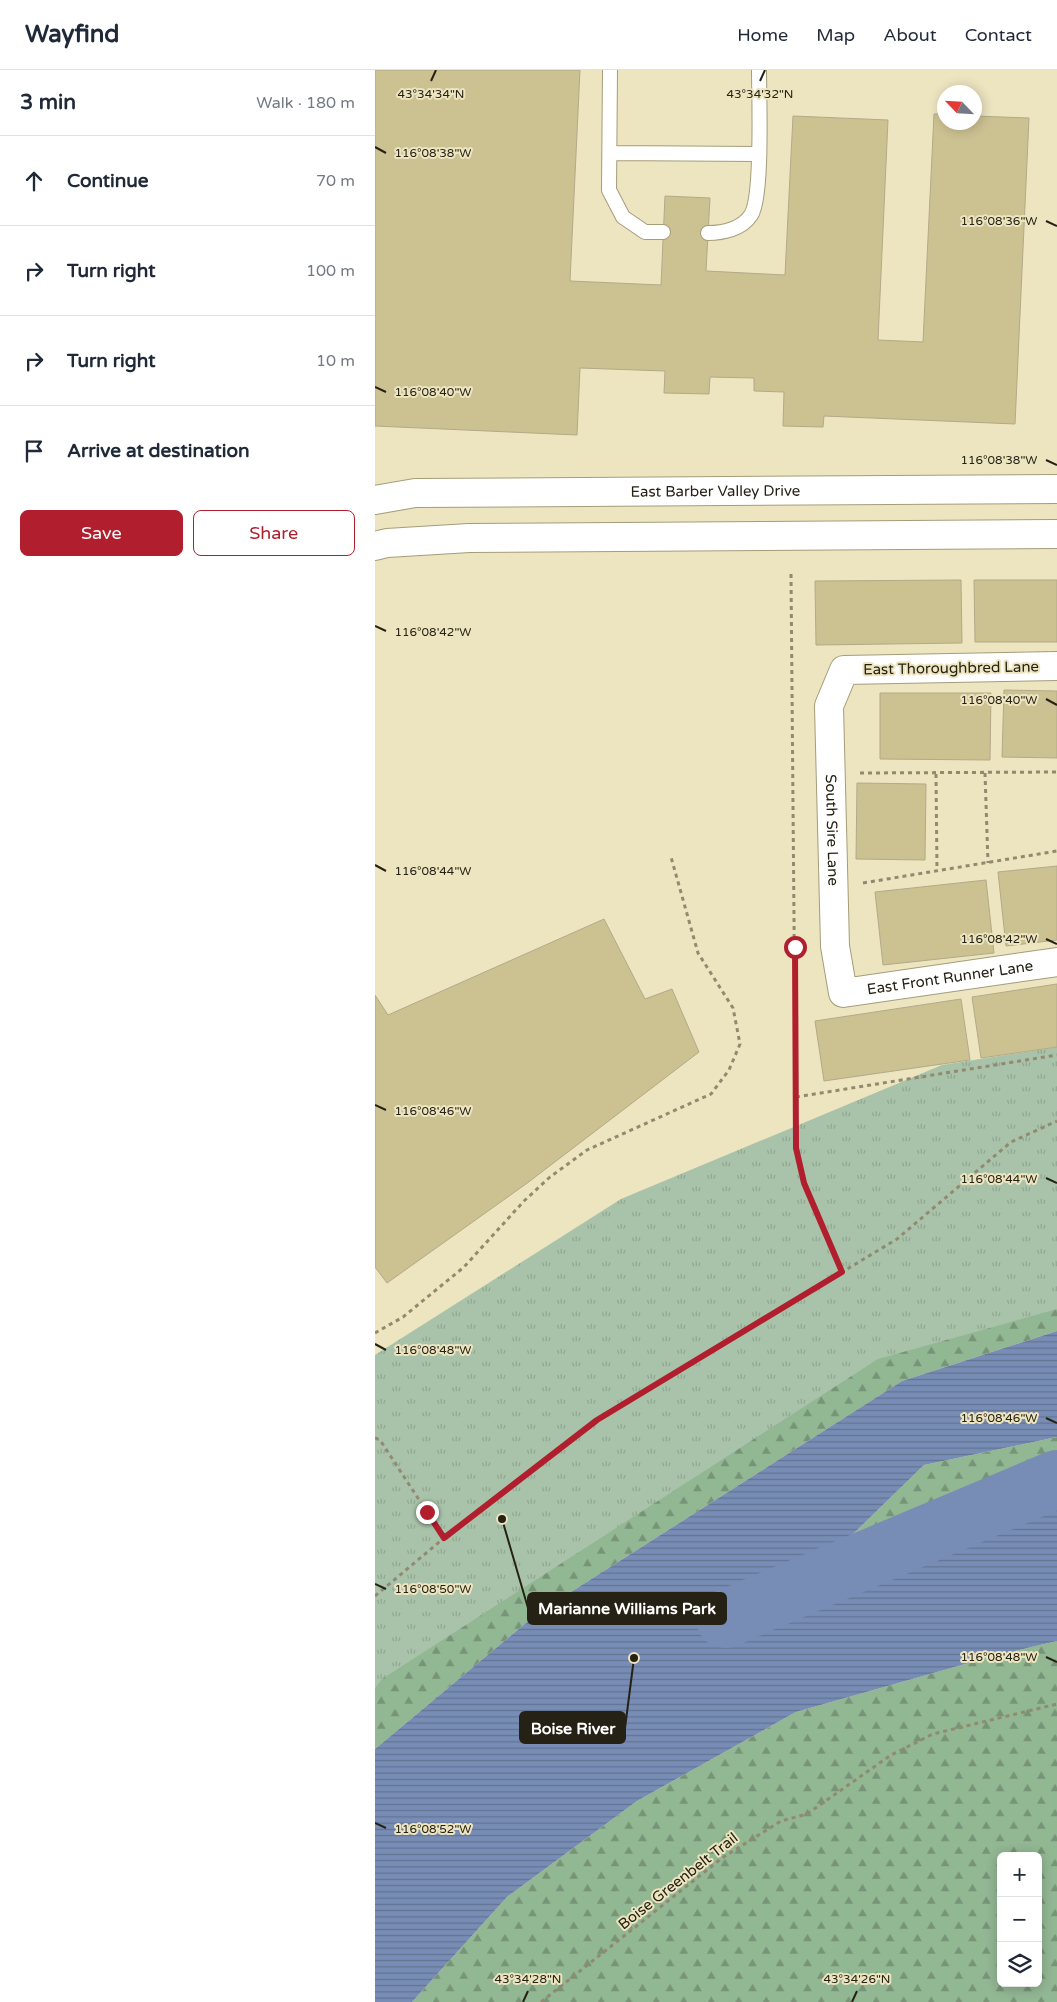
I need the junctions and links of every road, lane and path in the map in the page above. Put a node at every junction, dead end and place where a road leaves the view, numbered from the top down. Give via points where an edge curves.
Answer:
1 (610, 70) edge
2 (759, 70) edge
3 (609, 153) junction
4 (758, 154) junction
5 (663, 232) dead end
6 (708, 234) dead end
7 (1057, 489) edge
8 (375, 500) edge
9 (1057, 534) edge
10 (375, 546) edge
11 (791, 574) dead end
12 (1057, 666) edge
13 (844, 670) joint
14 (859, 764) dead end
15 (1057, 772) edge
16 (985, 773) junction
17 (936, 774) junction
18 (1057, 851) edge
19 (671, 857) dead end
20 (988, 863) junction
21 (937, 870) junction
22 (859, 884) dead end
23 (1057, 962) edge
24 (843, 993) joint
25 (1057, 1055) edge
26 (795, 1098) junction
27 (1057, 1121) edge
28 (842, 1272) junction
29 (375, 1333) edge
30 (375, 1438) edge
31 (444, 1538) junction
32 (375, 1596) edge
33 (1057, 1704) edge
34 (541, 2002) edge

1 - 3 lane
2 - 4 lane
3 - 4 lane
3 - 5 lane via 609,190 623,217 645,232
4 - 6 lane via 758,191 751,215 728,232
7 - 8 street, East Barber Valley Drive via 415,493
9 - 10 street via 469,538
11 - 26 path
12 - 13 street, East Thoroughbred Lane
13 - 24 street, South Sire Lane via 829,706 835,946
14 - 17 path via 859,773
15 - 16 path
16 - 17 path
16 - 20 path
17 - 21 path
18 - 20 path
19 - 29 path via 698,953 733,1008 740,1044 729,1070 711,1094 587,1150 550,1177 458,1272 403,1317
20 - 21 path
21 - 22 path
23 - 24 street, East Front Runner Lane
25 - 26 path
26 - 28 path via 796,1148 804,1183
27 - 28 path via 1011,1142 897,1239
28 - 31 path via 597,1420
30 - 31 path
31 - 32 path
33 - 34 path, Boise Greenbelt Trail via 933,1734 891,1755 807,1814 781,1821 722,1858

